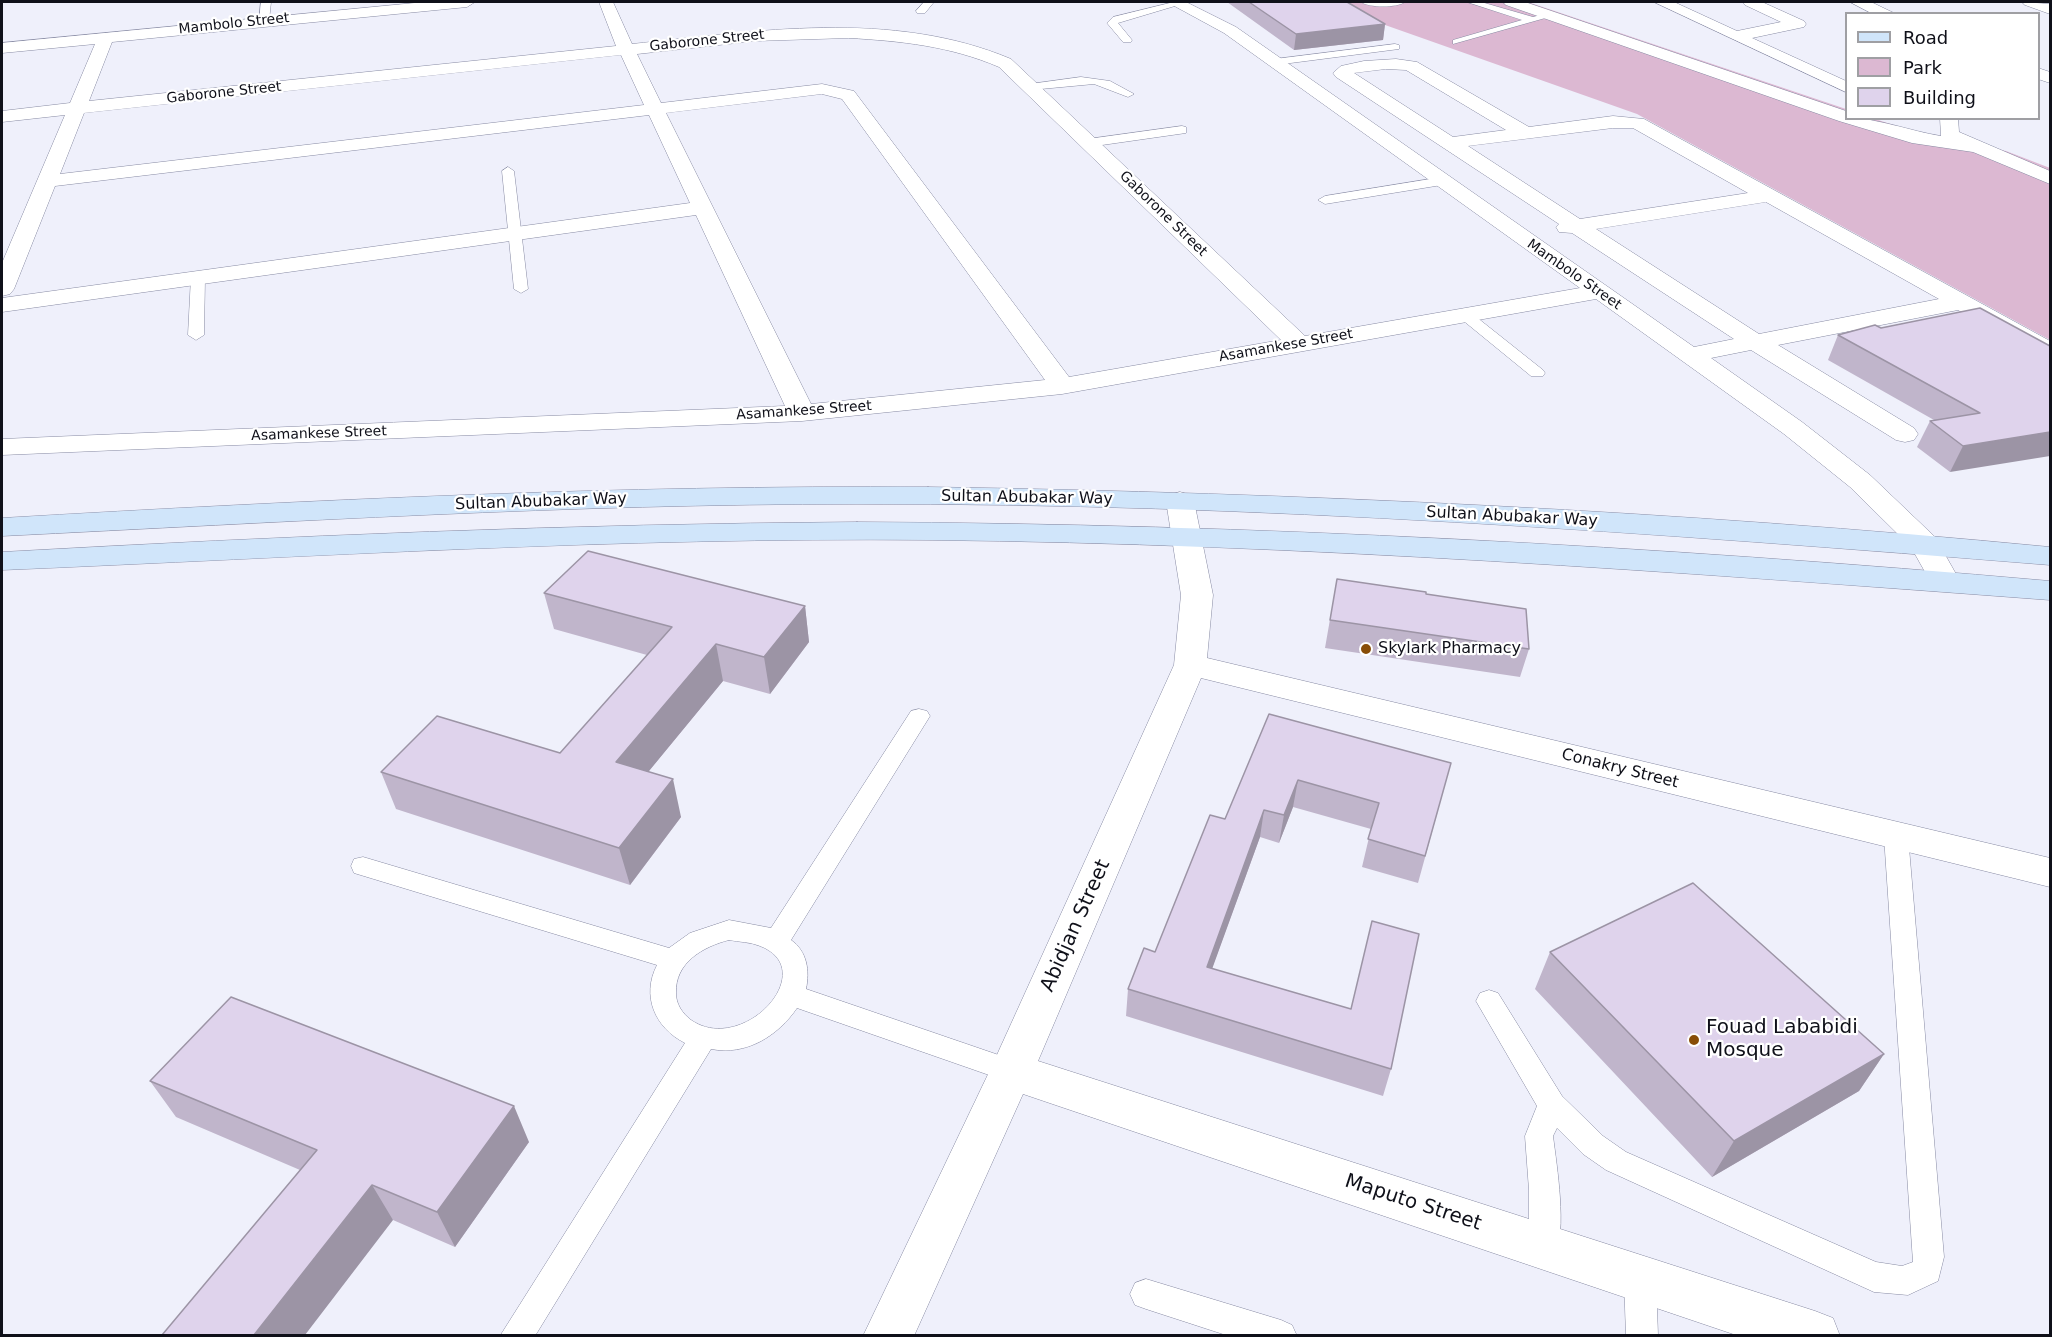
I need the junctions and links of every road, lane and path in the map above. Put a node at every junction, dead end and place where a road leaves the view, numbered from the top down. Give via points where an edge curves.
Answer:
1 (266, 2) edge
2 (467, 2) edge
3 (606, 2) edge
4 (929, 2) edge
5 (1177, 2) edge
6 (1366, 2) edge
7 (1400, 2) edge
8 (1472, 2) edge
9 (1511, 2) edge
10 (1662, 2) edge
11 (1750, 2) edge
12 (1858, 2) edge
13 (2030, 2) edge
14 (375, 6) edge
15 (2050, 9) edge
16 (921, 11) dead end
17 (1883, 12) edge
18 (1551, 15) junction
19 (1532, 20) junction
20 (264, 21) junction
21 (1736, 36) junction
22 (106, 37) junction
23 (1127, 40) dead end
24 (1457, 42) dead end
25 (1395, 47) dead end
26 (2, 48) edge
27 (626, 49) junction
28 (1275, 62) junction
29 (1030, 87) junction
30 (1845, 87) edge
31 (1128, 94) dead end
32 (77, 108) junction
33 (655, 108) junction
34 (2, 116) edge
35 (1845, 117) edge
36 (1857, 120) edge
37 (1924, 120) edge
38 (1950, 127) edge
39 (1182, 130) dead end
40 (1525, 133) junction
41 (1088, 143) junction
42 (1450, 143) junction
43 (1978, 147) junction
44 (508, 171) dead end
45 (2050, 178) edge
46 (48, 181) junction
47 (1443, 181) junction
48 (1767, 196) junction
49 (1325, 200) dead end
50 (703, 208) junction
51 (1578, 226) junction
52 (514, 233) junction
53 (1518, 235) junction
54 (198, 277) junction
55 (2, 289) edge
56 (521, 289) dead end
57 (1599, 292) junction
58 (1962, 302) junction
59 (2, 305) edge
60 (1466, 315) junction
61 (196, 335) dead end
62 (1755, 342) junction
63 (1299, 344) junction
64 (2050, 351) edge
65 (1690, 355) junction
66 (1537, 373) dead end
67 (1062, 386) junction
68 (802, 413) junction
69 (1905, 434) dead end
70 (2, 447) edge
71 (1183, 519) junction
72 (2, 527) edge
73 (1924, 543) junction
74 (2050, 556) edge
75 (2, 561) edge
76 (1945, 581) junction
77 (2050, 591) edge
78 (1190, 664) junction
79 (919, 716) dead end
80 (1896, 836) junction
81 (363, 866) dead end
82 (2050, 873) edge
83 (777, 940) junction
84 (675, 960) junction
85 (793, 996) junction
86 (1489, 1001) dead end
87 (703, 1038) junction
88 (1012, 1071) junction
89 (1552, 1104) junction
90 (1544, 1247) junction
91 (1640, 1278) junction
92 (1146, 1293) dead end
93 (516, 1335) edge
94 (888, 1335) edge
95 (1281, 1335) edge
96 (1642, 1335) edge
97 (1815, 1335) edge

1 - 20 lane
2 - 14 street, Mambolo Street
3 - 27 street
4 - 16 lane
5 - 23 lane via 1112,22
5 - 28 street, Mambolo Street via 1230,30
6 - 7 lane
8 - 19 lane
9 - 18 street
10 - 21 street
11 - 21 street via 1798,24
12 - 17 street
13 - 15 street
14 - 20 street, Mambolo Street
18 - 19 lane
18 - 35 street
19 - 24 lane
20 - 22 street, Mambolo Street
21 - 30 street
22 - 26 street, Mambolo Street
22 - 32 street
25 - 28 lane
27 - 29 street, Gaborone Street via 798,33 906,38 983,51 1005,63
27 - 32 street, Gaborone Street
27 - 33 street
28 - 47 street, Mambolo Street
29 - 31 lane via 1084,80 1116,84
29 - 41 street, Gaborone Street
32 - 34 street, Gaborone Street
32 - 46 street
33 - 46 street
33 - 50 street
33 - 67 street via 822,89 848,95
36 - 43 street via 1912,138
37 - 38 street
38 - 43 street
39 - 41 lane
40 - 42 street
40 - 42 street via 1411,66 1394,63 1344,70 1342,73
40 - 48 street via 1613,122 1637,123
41 - 63 street, Gaborone Street
42 - 51 street
43 - 45 street
44 - 52 lane
46 - 55 street
47 - 49 lane
47 - 53 street, Mambolo Street
48 - 51 street
48 - 58 street
50 - 52 street
50 - 68 street
51 - 53 street
51 - 62 street
52 - 54 street
52 - 56 lane
53 - 57 street, Mambolo Street
54 - 59 street
54 - 61 lane
57 - 60 street, Asamankese Street
57 - 65 street, Mambolo Street
58 - 62 street
58 - 64 street
60 - 63 street, Asamankese Street
60 - 66 lane
62 - 65 street
62 - 69 street
63 - 67 street, Asamankese Street
65 - 73 street, Mambolo Street via 1860,481
67 - 68 street, Asamankese Street
68 - 70 street, Asamankese Street
71 - 72 main road, Sultan Abubakar Way via 858,495 564,500 239,512
71 - 73 main road, Sultan Abubakar Way via 1613,522
71 - 75 main road, Sultan Abubakar Way via 218,548
71 - 76 main road, Sultan Abubakar Way
71 - 78 street, Abidjan Street via 1197,595
73 - 74 main road, Sultan Abubakar Way
73 - 76 street, Mambolo Street
76 - 77 main road, Sultan Abubakar Way
78 - 80 street, Conakry Street
78 - 88 street, Abidjan Street
79 - 83 lane
80 - 82 street, Conakry Street
80 - 89 lane via 1929,1257 1928,1270 1921,1276 1896,1282 1874,1277 1616,1161 1593,1145
81 - 84 lane
83 - 84 lane via 755,931 729,930 704,937
83 - 85 lane via 791,955 797,974
84 - 87 lane via 667,970 661,991 666,1012 680,1029
85 - 87 lane via 778,1017 756,1032 729,1040
85 - 88 lane
86 - 89 lane
87 - 93 lane
88 - 90 street, Maputo Street
88 - 94 street, Abidjan Street
89 - 90 lane via 1539,1136
90 - 91 street, Maputo Street
91 - 96 lane
91 - 97 street, Maputo Street
92 - 95 lane

